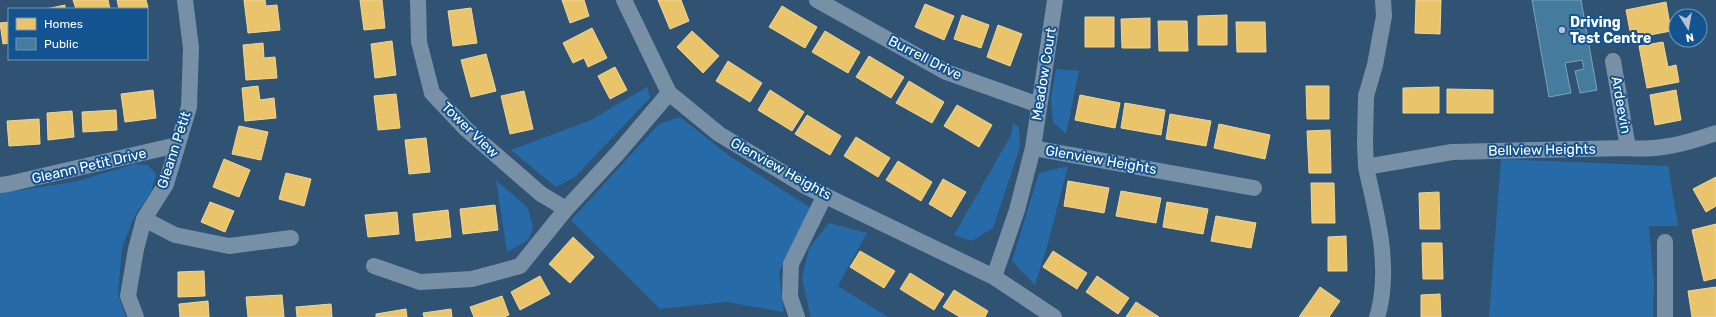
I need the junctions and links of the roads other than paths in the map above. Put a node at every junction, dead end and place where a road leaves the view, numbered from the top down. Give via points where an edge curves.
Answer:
1 (185, 0) edge
2 (418, 0) edge
3 (624, 0) edge
4 (817, 0) edge
5 (1055, 0) edge
6 (1383, 0) edge
7 (1613, 61) dead end
8 (669, 93) junction
9 (1039, 105) junction
10 (1716, 133) edge
11 (177, 145) junction
12 (1033, 148) junction
13 (1628, 148) junction
14 (1366, 167) junction
15 (0, 185) edge
16 (1254, 188) dead end
17 (825, 195) junction
18 (566, 209) junction
19 (144, 219) junction
20 (291, 238) dead end
21 (1665, 242) dead end
22 (374, 266) dead end
23 (994, 277) junction
24 (136, 317) edge
25 (797, 317) edge
26 (1054, 317) edge
27 (1377, 317) edge
28 (1665, 317) edge

1 - 11 street, Gleann Petit via 191,48 189,107
2 - 18 street, Tower View via 419,42 432,93 466,129 541,194
3 - 8 street, Glenview Heights
4 - 9 street, Burrell Drive via 946,72
5 - 9 street, Meadow Court
6 - 14 street via 1384,16 1366,96
7 - 13 street, Ardeevin
8 - 17 street, Glenview Heights via 719,134 805,186
8 - 18 street
9 - 12 street, Meadow Court
10 - 13 street, Bellview Heights via 1682,145 1643,150
11 - 15 street, Gleann Petit Drive
11 - 19 street, Gleann Petit via 166,184
12 - 16 street, Glenview Heights
12 - 23 street, Glenview Heights via 1017,210
13 - 14 street, Bellview Heights via 1452,152
14 - 27 street via 1384,260
17 - 23 street, Glenview Heights
17 - 25 street via 791,264 790,297
18 - 22 street via 520,266 472,280 420,282
19 - 20 street via 175,235 229,246
19 - 24 street, Gleann Petit via 128,296
21 - 28 street
23 - 26 street, Glenview Heights

